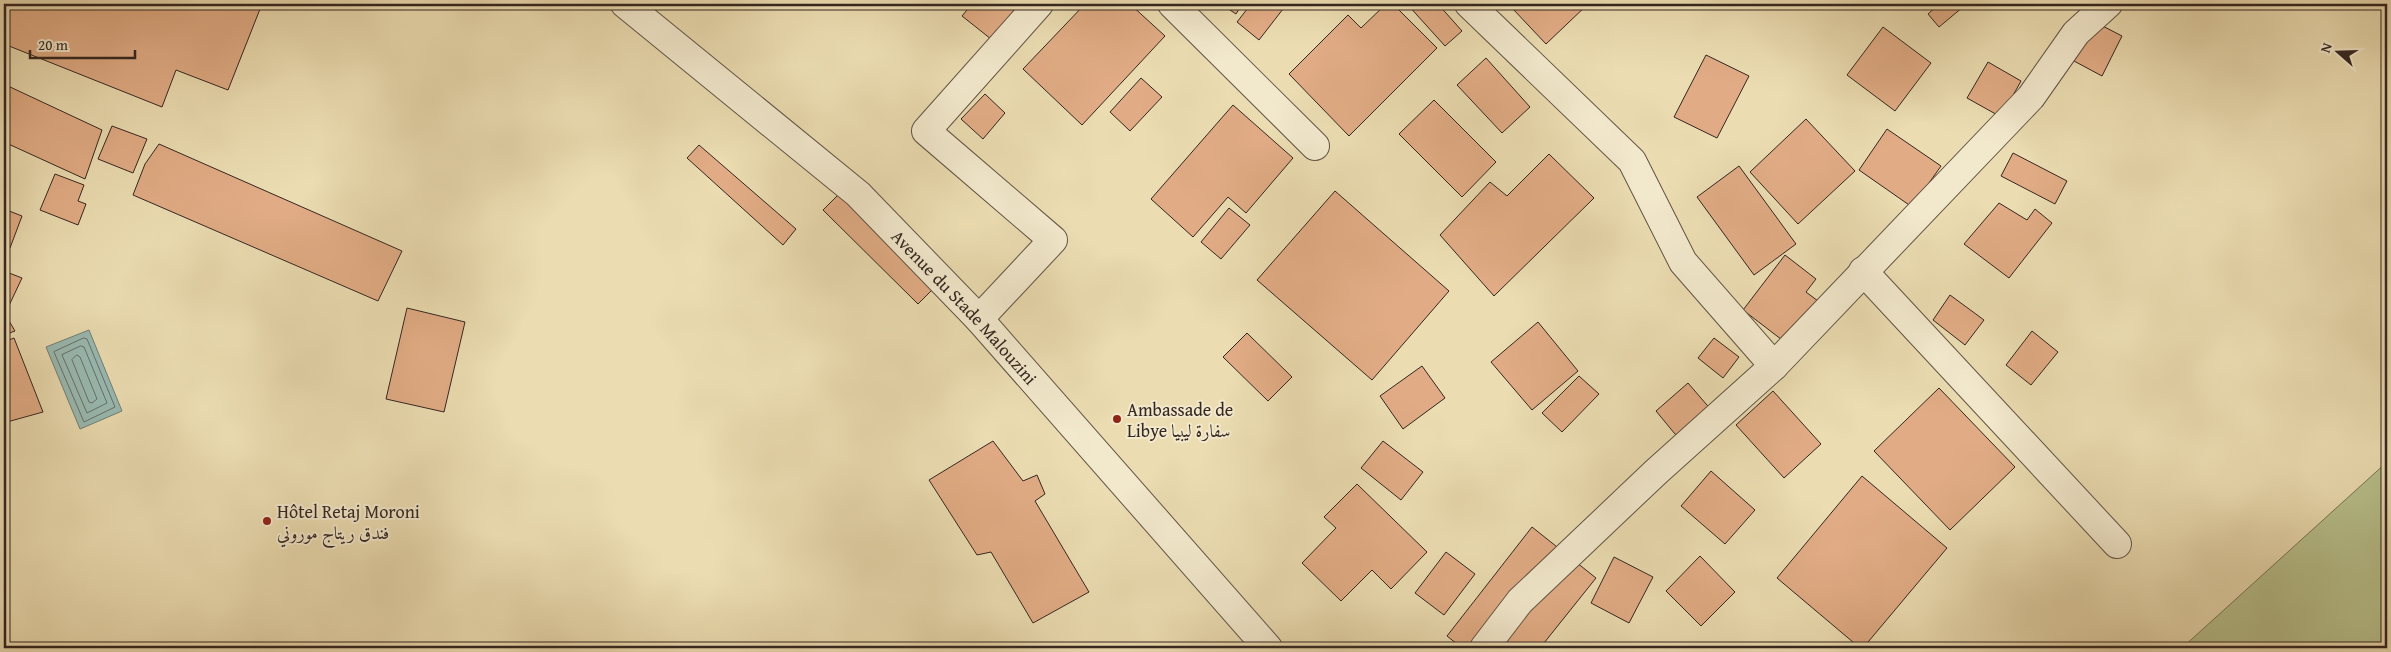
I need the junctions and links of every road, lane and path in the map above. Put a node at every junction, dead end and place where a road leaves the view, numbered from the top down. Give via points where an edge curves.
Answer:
1 (625, 4) edge
2 (1039, 4) edge
3 (1172, 4) edge
4 (1470, 4) edge
5 (2108, 4) edge
6 (1315, 146) dead end
7 (1863, 271) junction
8 (979, 319) junction
9 (1774, 366) junction
10 (2117, 544) dead end
11 (1268, 648) edge
12 (1484, 648) edge

1 - 8 street, Avenue du Stade Malouzini via 858,194
2 - 8 street via 926,131 1053,240
3 - 6 street
4 - 9 street via 1632,161 1683,262
5 - 7 street via 2076,32 2031,97
7 - 9 street
7 - 10 street
8 - 11 street, Avenue du Stade Malouzini
9 - 12 street via 1520,601

